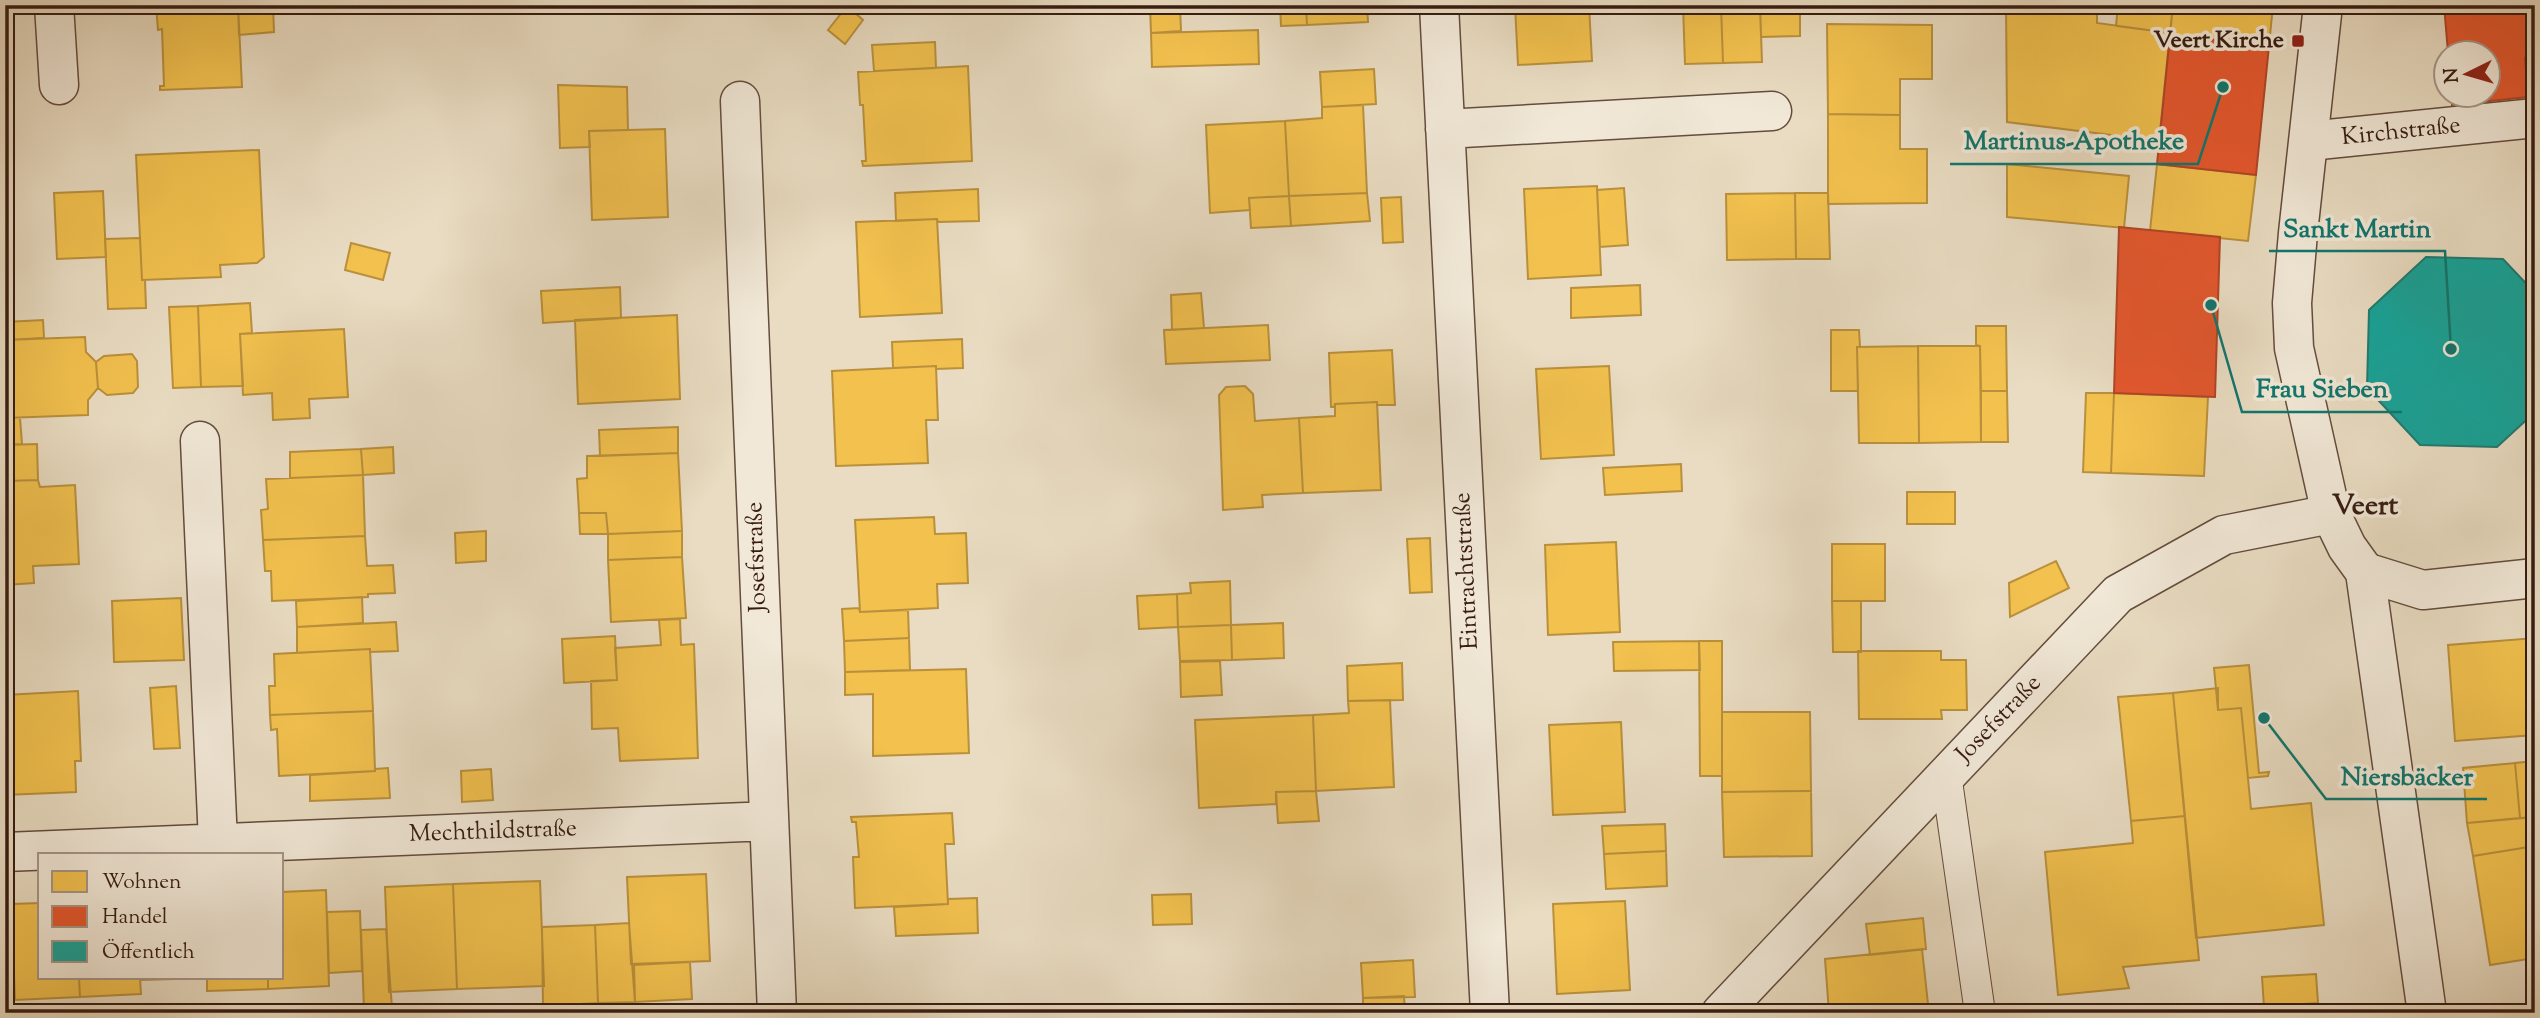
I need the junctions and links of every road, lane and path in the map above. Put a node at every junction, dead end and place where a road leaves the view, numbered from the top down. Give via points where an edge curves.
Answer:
1 (54, 5) edge
2 (1439, 5) edge
3 (2323, 5) edge
4 (59, 85) dead end
5 (740, 101) dead end
6 (1772, 111) dead end
7 (2535, 118) edge
8 (1445, 129) junction
9 (2309, 141) junction
10 (200, 441) dead end
11 (2331, 514) junction
12 (2365, 572) junction
13 (2535, 578) edge
14 (1946, 775) junction
15 (768, 821) junction
16 (218, 842) junction
17 (5, 852) edge
18 (777, 1013) edge
19 (1490, 1013) edge
20 (1721, 1013) edge
21 (1980, 1013) edge
22 (2427, 1013) edge

1 - 4 street
2 - 8 street, Eintrachtstraße
3 - 9 street
5 - 15 street, Josefstraße
6 - 8 street
7 - 9 street, Kirchstraße
8 - 19 street, Eintrachtstraße
9 - 11 street via 2292,303 2294,348
10 - 16 street
11 - 12 street
11 - 14 street, Josefstraße via 2224,535 2118,594
12 - 13 street via 2423,590
12 - 22 street
14 - 20 street, Josefstraße
14 - 21 lane
15 - 16 street, Mechthildstraße
15 - 18 street, Josefstraße
16 - 17 street, Mechthildstraße

